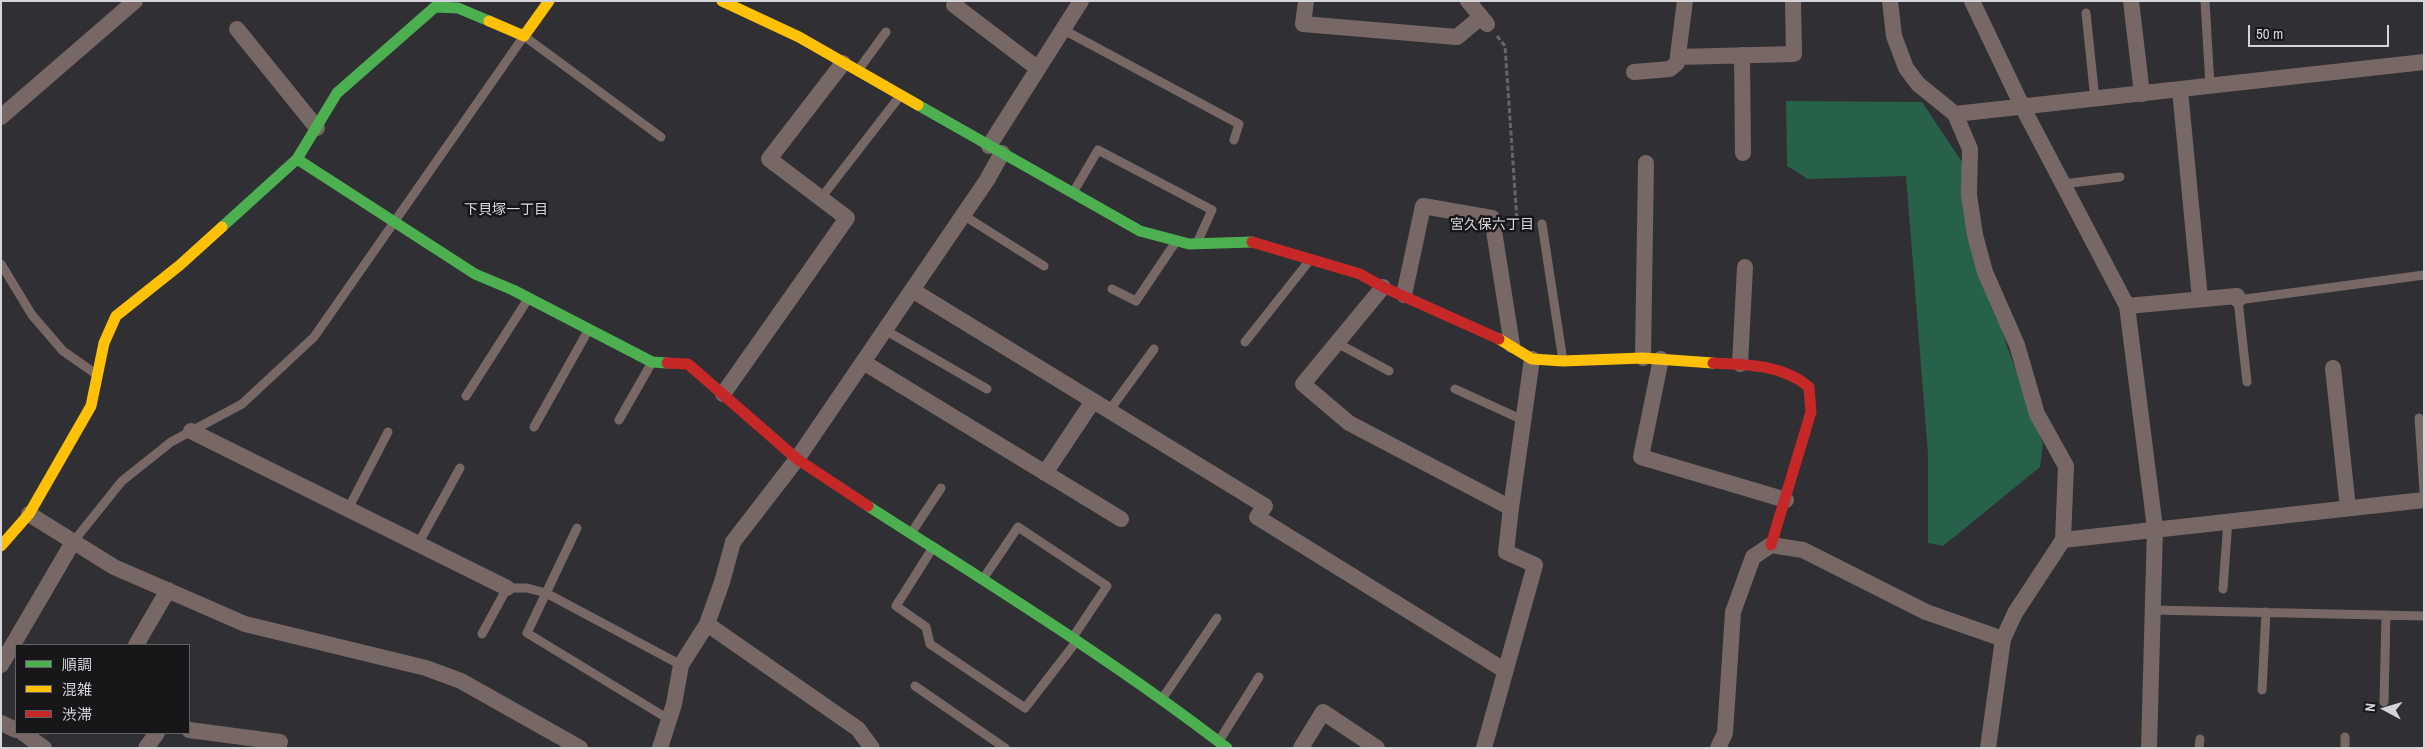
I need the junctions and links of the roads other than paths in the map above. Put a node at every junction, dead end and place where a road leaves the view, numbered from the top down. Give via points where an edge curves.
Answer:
1 (135, 1) edge
2 (549, 1) edge
3 (722, 1) edge
4 (957, 1) edge
5 (1080, 1) edge
6 (1306, 1) edge
7 (1468, 1) edge
8 (1685, 1) edge
9 (1793, 1) edge
10 (1890, 1) edge
11 (1972, 1) edge
12 (2132, 1) edge
13 (2205, 1) edge
14 (446, 4) edge
15 (2086, 13) dead end
16 (237, 29) dead end
17 (1062, 29) junction
18 (886, 32) dead end
19 (524, 36) junction
20 (1742, 56) junction
21 (1678, 57) junction
22 (2424, 62) edge
23 (850, 67) junction
24 (1038, 68) junction
25 (1634, 72) dead end
26 (2210, 86) junction
27 (2180, 90) junction
28 (2142, 94) junction
29 (900, 96) junction
30 (2095, 100) junction
31 (2023, 108) junction
32 (1955, 114) junction
33 (1, 117) edge
34 (317, 128) junction
35 (661, 138) dead end
36 (1234, 140) dead end
37 (995, 150) junction
38 (1743, 153) dead end
39 (297, 160) junction
40 (1646, 163) dead end
41 (2120, 177) dead end
42 (2063, 184) junction
43 (1072, 193) junction
44 (821, 198) junction
45 (963, 215) junction
46 (393, 223) junction
47 (1542, 224) road end
48 (1176, 240) junction
49 (1196, 244) junction
50 (1311, 259) junction
51 (1, 264) edge
52 (1044, 266) dead end
53 (1745, 267) dead end
54 (2424, 275) edge
55 (1382, 287) junction
56 (1112, 289) dead end
57 (912, 290) junction
58 (1404, 294) junction
59 (528, 298) junction
60 (2200, 299) junction
61 (2238, 300) junction
62 (2127, 306) junction
63 (589, 329) junction
64 (885, 330) junction
65 (1244, 342) dead end
66 (1337, 343) junction
67 (1512, 345) junction
68 (1154, 349) dead end
69 (1532, 358) junction
70 (1643, 358) junction
71 (1661, 359) junction
72 (1563, 361) junction
73 (652, 362) junction
74 (863, 362) junction
75 (1740, 364) junction
76 (2333, 368) dead end
77 (1389, 371) dead end
78 (99, 375) junction
79 (2247, 382) dead end
80 (987, 389) dead end
81 (1456, 389) dead end
82 (723, 394) junction
83 (466, 396) dead end
84 (1092, 401) junction
85 (1109, 411) junction
86 (2419, 418) dead end
87 (619, 420) dead end
88 (1523, 420) junction
89 (534, 427) dead end
90 (191, 431) junction
91 (388, 432) dead end
92 (797, 459) junction
93 (460, 468) dead end
94 (1045, 472) junction
95 (941, 488) dead end
96 (2424, 491) edge
97 (1786, 500) junction
98 (2424, 500) edge
99 (1511, 508) junction
100 (2348, 508) junction
101 (348, 509) junction
102 (29, 514) junction
103 (1122, 519) dead end
104 (2228, 520) junction
105 (577, 528) dead end
106 (2155, 528) junction
107 (912, 532) junction
108 (2063, 540) junction
109 (73, 542) junction
110 (418, 544) junction
111 (1771, 545) junction
112 (1, 546) edge
113 (934, 547) junction
114 (982, 580) junction
115 (507, 588) junction
116 (2223, 589) dead end
117 (168, 590) junction
118 (546, 593) junction
119 (2153, 610) junction
120 (2266, 612) junction
121 (2386, 615) junction
122 (2424, 616) edge
123 (1217, 618) dead end
124 (707, 624) junction
125 (482, 634) dead end
126 (2003, 639) junction
127 (1074, 640) junction
128 (137, 644) edge
129 (1, 665) edge
130 (681, 665) junction
131 (1504, 670) junction
132 (1259, 677) dead end
133 (915, 686) dead end
134 (2262, 690) dead end
135 (1162, 699) junction
136 (2384, 702) dead end
137 (670, 720) junction
138 (1, 723) edge
139 (15, 730) edge
140 (190, 730) edge
141 (24, 734) edge
142 (156, 734) edge
143 (2345, 737) dead end
144 (285, 745) edge
145 (1223, 745) edge
146 (44, 748) edge
147 (146, 748) edge
148 (580, 748) edge
149 (660, 748) edge
150 (872, 748) edge
151 (1005, 748) edge
152 (1301, 748) edge
153 (1377, 748) edge
154 (1484, 748) edge
155 (1718, 748) edge
156 (1988, 748) edge
157 (2149, 748) edge
158 (2345, 748) edge

1 - 33 street
2 - 19 street
3 - 23 street via 799,37
4 - 24 street via 954,5
5 - 17 street
6 - 7 street via 1303,24 1457,37 1484,21
8 - 21 street
9 - 20 street via 1794,54
10 - 32 street via 1894,36 1906,68 1918,84
11 - 31 street
12 - 28 street
13 - 26 lane
14 - 19 street
14 - 34 street via 435,7 337,93
15 - 30 lane
16 - 34 street
17 - 24 street
17 - 36 lane via 1239,124
18 - 23 lane
19 - 35 lane
19 - 46 lane
20 - 21 street
20 - 38 street
21 - 25 street via 1670,69
22 - 26 street
23 - 29 street
23 - 44 street via 769,160
24 - 37 street
26 - 27 street
27 - 28 street
27 - 60 street
28 - 30 street
29 - 37 street
29 - 44 lane
30 - 31 street
31 - 32 street
31 - 42 street
32 - 108 street via 1970,149 1969,196 1984,272 2017,345 2037,414 2066,466
34 - 39 street
37 - 43 street
37 - 45 street
39 - 46 street
39 - 78 street via 180,265 116,316 104,343
40 - 70 street
41 - 42 lane
42 - 62 street
43 - 48 street via 1140,230
43 - 49 lane via 1098,150 1212,210
44 - 82 street via 847,218
45 - 52 lane
45 - 57 street
46 - 59 street via 475,274
46 - 90 lane via 314,336 242,404
47 - 72 lane
48 - 49 street
48 - 56 lane via 1136,302
49 - 50 street via 1250,241
50 - 55 street via 1360,274
50 - 65 lane
51 - 78 lane via 32,315 63,351
53 - 75 street
54 - 61 lane
55 - 58 street
55 - 66 street
57 - 64 street
57 - 84 street
58 - 67 street
58 - 67 street via 1423,206 1492,218
59 - 63 street
59 - 83 lane
60 - 61 street via 2237,296
60 - 62 street
61 - 79 lane
62 - 106 street
63 - 73 street
63 - 89 lane
64 - 74 street
64 - 80 lane
66 - 77 lane
66 - 99 street via 1303,384 1349,423
67 - 69 street
68 - 85 lane
69 - 72 street
69 - 88 street
70 - 71 street
70 - 72 street
71 - 75 street
71 - 97 street via 1641,457
73 - 82 street via 688,364
73 - 87 lane
74 - 92 street
74 - 94 street
75 - 97 street via 1796,376 1809,387 1811,412
76 - 100 street
78 - 102 street via 91,406
81 - 88 lane
82 - 92 street
84 - 85 street
84 - 94 street
85 - 131 street via 1265,506 1257,517
86 - 96 lane
88 - 99 street
90 - 101 street
90 - 109 lane via 171,442 122,481
91 - 101 lane
92 - 107 street
92 - 124 street via 733,542
93 - 110 lane
94 - 103 street
95 - 107 lane
97 - 111 street
98 - 100 street
99 - 131 street via 1506,552 1535,565
100 - 104 street
101 - 110 street
102 - 109 street
102 - 112 street
104 - 106 street
104 - 116 lane
105 - 118 lane
106 - 108 street
106 - 119 street
107 - 113 street
108 - 126 street via 2015,613
109 - 117 street via 114,567
109 - 129 street
110 - 115 street
111 - 126 street via 1802,550 1926,612
111 - 155 street via 1752,557 1732,612 1725,733
113 - 114 street
113 - 127 lane via 896,606 926,627 930,644 1024,708
114 - 127 street
114 - 127 lane via 1018,527 1108,586
115 - 118 lane via 527,588
115 - 125 lane
117 - 128 street
117 - 148 street via 246,624 434,671 461,681
118 - 130 lane
118 - 137 lane via 527,633
119 - 120 lane
119 - 157 street
120 - 121 lane
120 - 134 lane
121 - 122 lane
121 - 136 lane
123 - 135 lane
124 - 130 street
124 - 150 street via 858,729
126 - 156 street
127 - 135 street
130 - 137 street
131 - 154 street
132 - 145 lane
133 - 151 lane
135 - 145 street
137 - 149 street
138 - 139 street
140 - 144 street
141 - 146 street
142 - 147 street
143 - 158 lane
152 - 153 street via 1323,712

